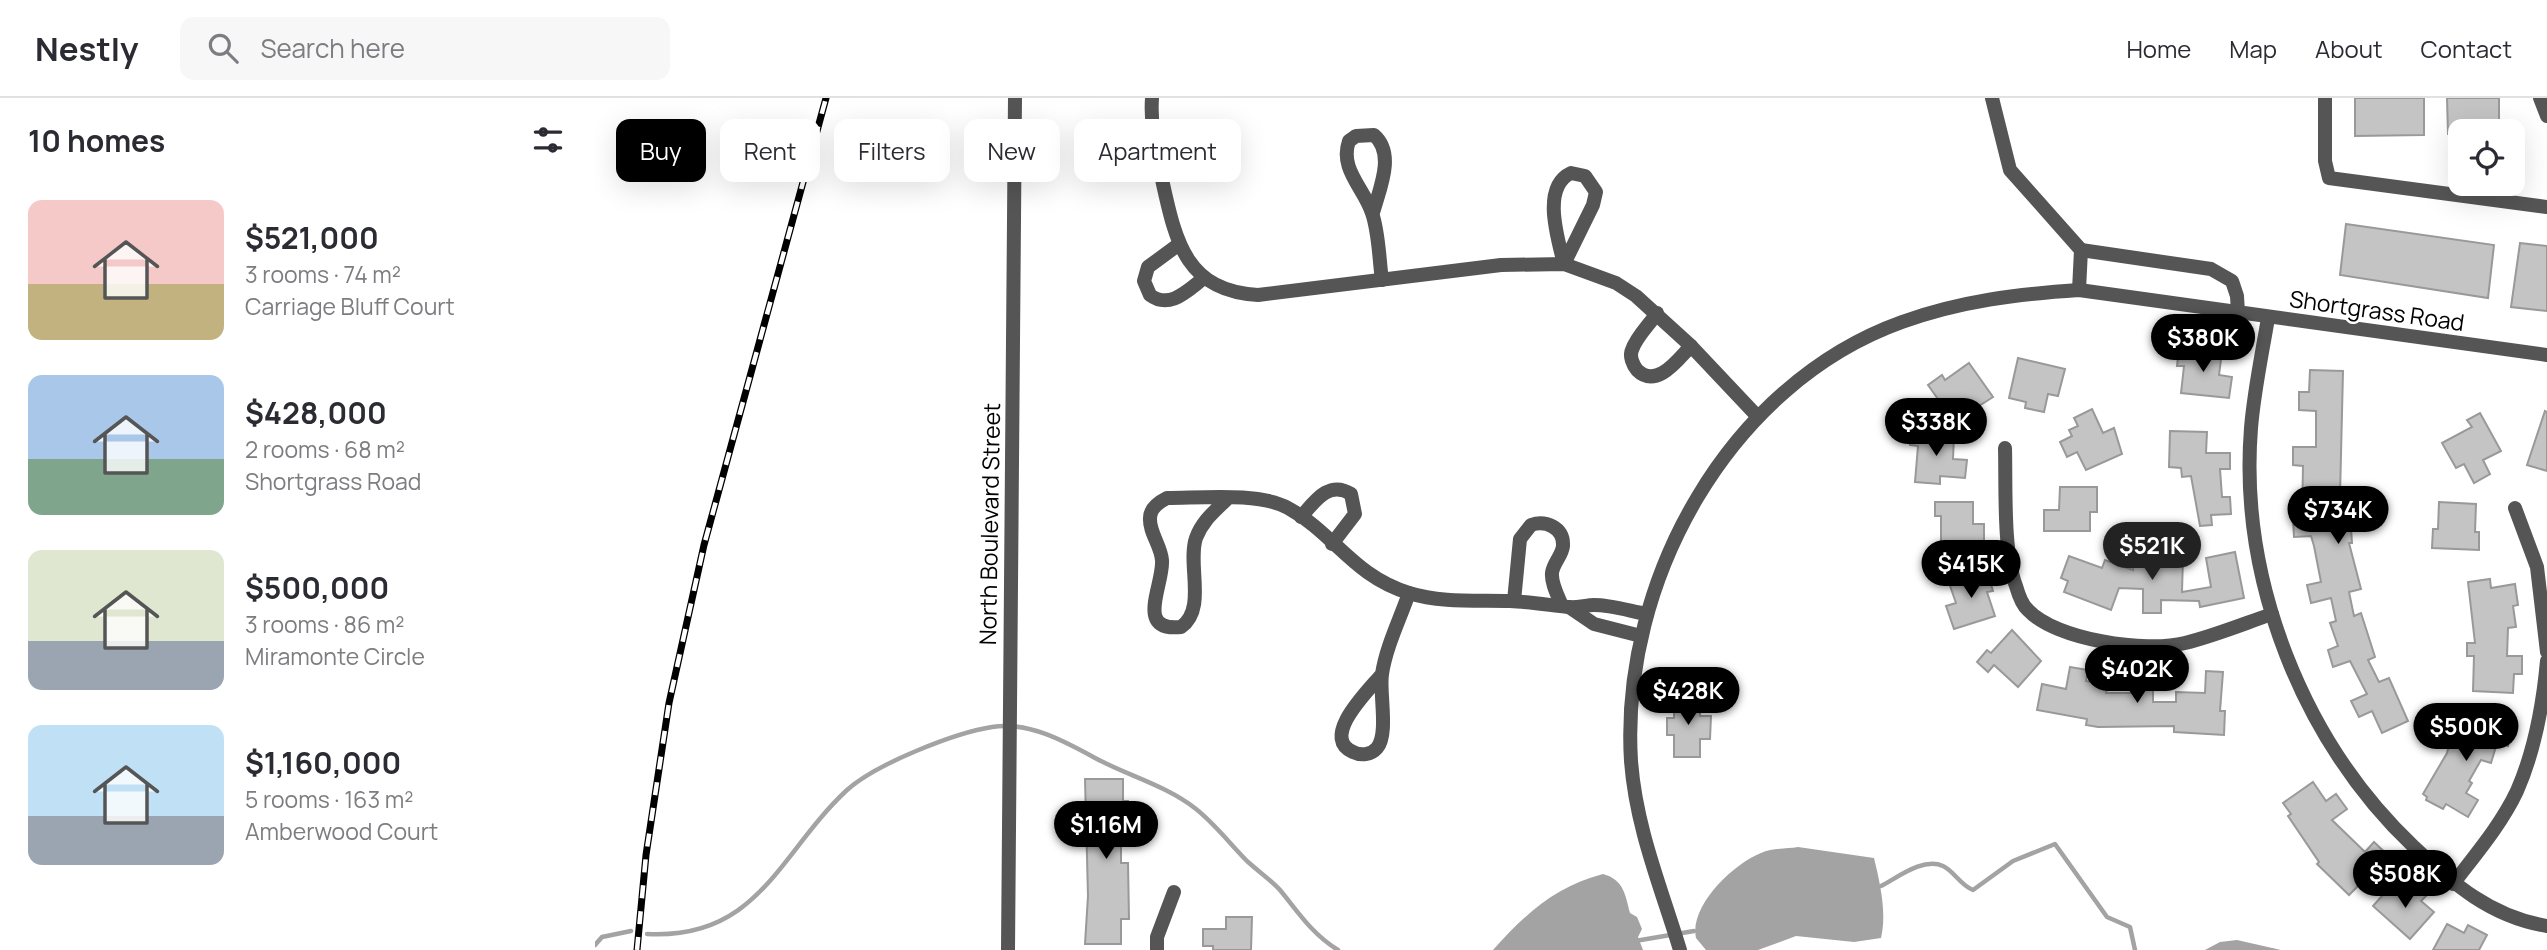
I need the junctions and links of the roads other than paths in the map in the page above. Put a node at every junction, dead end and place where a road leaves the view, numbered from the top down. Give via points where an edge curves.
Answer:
1 (1015, 98) edge
2 (1152, 98) edge
3 (1992, 98) edge
4 (2325, 98) edge
5 (2540, 98) edge
6 (2547, 116) edge
7 (2547, 206) edge
8 (1373, 214) junction
9 (1178, 246) junction
10 (2081, 250) junction
11 (1564, 264) junction
12 (1204, 278) junction
13 (1382, 280) junction
14 (2079, 290) junction
15 (1657, 313) junction
16 (2238, 313) junction
17 (2268, 318) junction
18 (1691, 346) junction
19 (2547, 355) edge
20 (1758, 416) junction
21 (2005, 448) dead end
22 (1227, 499) junction
23 (2515, 508) dead end
24 (1301, 517) junction
25 (1332, 544) junction
26 (1409, 593) junction
27 (1514, 601) junction
28 (1565, 606) junction
29 (1647, 614) junction
30 (2272, 614) junction
31 (1641, 636) junction
32 (2547, 652) edge
33 (2547, 661) edge
34 (1382, 674) junction
35 (2453, 884) junction
36 (1174, 892) dead end
37 (2547, 926) edge
38 (1008, 950) edge
39 (1157, 950) edge
40 (1680, 950) edge

1 - 38 street, North Boulevard Street
2 - 9 street via 1153,134
3 - 10 street via 2010,170
4 - 7 street via 2329,178
5 - 6 street
8 - 8 street via 1385,150 1374,135 1364,134 1349,141 1346,164
8 - 13 street
9 - 12 street
9 - 12 street via 1148,267 1144,281 1150,295 1173,301
10 - 14 street
10 - 16 street via 2211,269 2232,281
11 - 11 street via 1593,205 1592,182 1579,173 1564,176 1554,193
11 - 13 street via 1523,263
11 - 15 street via 1616,283
12 - 13 street via 1228,291 1258,295
14 - 16 street, Shortgrass Road
14 - 20 street, Shortgrass Road via 2004,296 1899,323 1786,388
15 - 18 street
15 - 18 street via 1632,349 1637,370 1650,376 1663,374
16 - 17 street, Shortgrass Road
17 - 19 street, Shortgrass Road
17 - 30 street via 2251,429 2251,476 2256,542
18 - 20 street
20 - 29 street, Shortgrass Road via 1720,460 1694,506 1674,542
21 - 30 street via 2015,584 2027,610 2061,632 2092,640 2184,644
22 - 22 street via 1167,498 1153,509 1150,518 1160,546 1162,571 1154,613 1164,626 1181,627 1191,616 1195,541 1207,519
22 - 24 street via 1273,502
23 - 32 street via 2537,567
24 - 25 street
24 - 25 street via 1328,490 1343,489 1351,494 1355,514
25 - 26 street via 1380,582
26 - 27 street via 1451,600
26 - 34 street
27 - 28 street
27 - 28 street via 1520,539 1531,525 1546,523 1562,537 1552,574
28 - 29 street via 1597,605
28 - 31 street via 1594,624
29 - 31 street, Shortgrass Road
30 - 35 street via 2313,716 2351,774 2378,814
31 - 40 street, Shortgrass Road via 1630,717 1636,802 1646,848
33 - 35 street via 2542,711 2517,792
34 - 34 street via 1344,721 1343,741 1355,753 1371,753 1382,736
35 - 37 street via 2496,912
36 - 39 street via 1157,937

